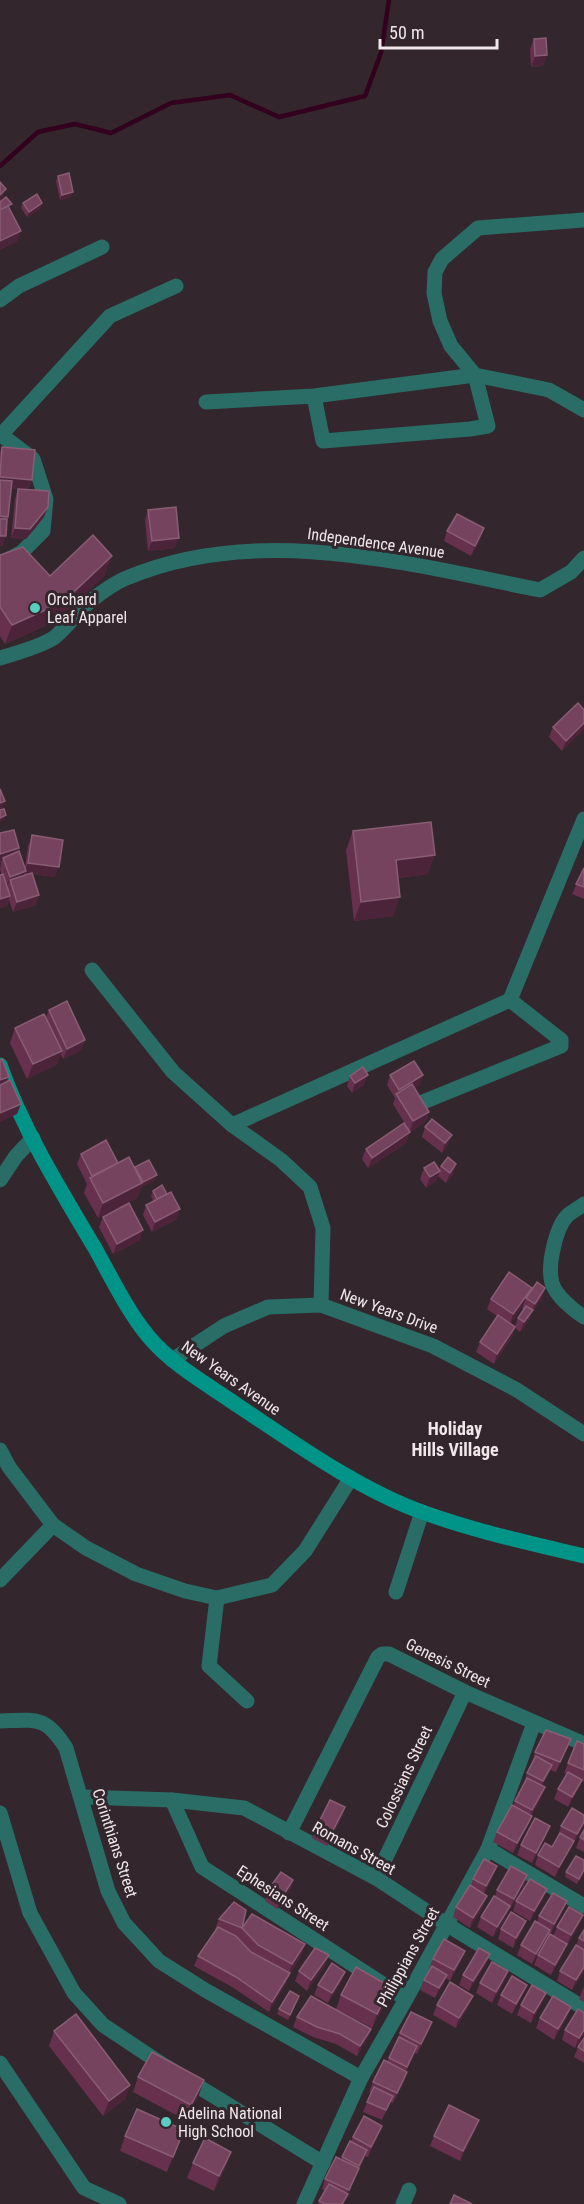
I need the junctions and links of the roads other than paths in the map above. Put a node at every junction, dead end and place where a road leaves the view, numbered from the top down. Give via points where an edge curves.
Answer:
1 (584, 220) edge
2 (102, 247) dead end
3 (176, 286) dead end
4 (0, 300) edge
5 (475, 375) junction
6 (314, 396) junction
7 (206, 402) dead end
8 (584, 410) edge
9 (1, 435) edge
10 (584, 558) edge
11 (0, 564) edge
12 (0, 658) edge
13 (584, 819) edge
14 (92, 970) dead end
15 (510, 1000) junction
16 (0, 1065) edge
17 (423, 1102) edge
18 (232, 1125) junction
19 (33, 1138) junction
20 (0, 1180) edge
21 (584, 1204) edge
22 (321, 1305) junction
23 (584, 1317) edge
24 (172, 1360) junction
25 (584, 1434) edge
26 (0, 1450) edge
27 (351, 1478) junction
28 (422, 1512) junction
29 (53, 1525) junction
30 (584, 1556) edge
31 (0, 1580) edge
32 (396, 1592) dead end
33 (217, 1598) junction
34 (465, 1692) junction
35 (247, 1701) dead end
36 (0, 1721) edge
37 (534, 1723) junction
38 (584, 1744) edge
39 (82, 1797) junction
40 (172, 1800) junction
41 (0, 1813) edge
42 (289, 1833) junction
43 (488, 1849) junction
44 (376, 1878) junction
45 (584, 1906) edge
46 (446, 1924) junction
47 (406, 2000) junction
48 (584, 2008) edge
49 (0, 2063) edge
50 (361, 2078) junction
51 (323, 2163) junction
52 (118, 2204) edge
53 (304, 2204) edge

1 - 5 street via 478,228 442,259 435,272 440,321 452,346
2 - 4 street via 19,286
3 - 9 street via 110,316
5 - 6 street
5 - 6 street via 488,426 470,429 323,441
5 - 8 street via 549,390
6 - 7 street
9 - 11 street via 33,459 46,499 44,531 22,552
10 - 12 street, Independence Avenue via 571,572 540,590 315,550 250,551 180,560 127,577 88,603 54,638
13 - 15 street
14 - 18 street via 173,1072
15 - 17 street via 561,1040 561,1046
15 - 18 street
16 - 19 street, New Years Avenue
18 - 22 street via 281,1160 310,1188 323,1228
19 - 20 street
19 - 24 street, New Years Avenue via 126,1303 147,1335
21 - 23 street via 567,1216 556,1233 552,1254 552,1282 563,1300
22 - 24 street, New Years Drive via 268,1307 224,1326
22 - 25 street, New Years Drive via 433,1346 517,1390
24 - 27 street, New Years Avenue
26 - 29 street
27 - 28 street, New Years Avenue
27 - 33 street via 305,1551 272,1585
28 - 30 street, New Years Avenue
28 - 32 street
29 - 31 street
29 - 33 street via 136,1575
33 - 35 street via 209,1666
34 - 37 street, Genesis Street
34 - 42 street, Genesis Street via 390,1654 382,1654
34 - 44 street, Colossians Street
36 - 39 street, Corinthians Street via 35,1720 54,1729 66,1748
37 - 38 street, Genesis Street
37 - 43 street, Philippians Street
39 - 40 street, Romans Street
39 - 50 street, Corinthians Street via 108,1891 124,1923 159,1960
40 - 42 street, Romans Street via 244,1808
40 - 47 street, Ephesians Street via 202,1867
41 - 51 street via 30,1913 74,1993 104,2025
42 - 44 street, Romans Street
43 - 45 street
43 - 46 street, Philippians Street
44 - 46 street, Romans Street
46 - 47 street, Philippians Street
46 - 48 street, Romans Street
47 - 50 street, Philippians Street
49 - 52 street via 84,2188
50 - 51 street, Philippians Street
51 - 53 street, Philippians Street

